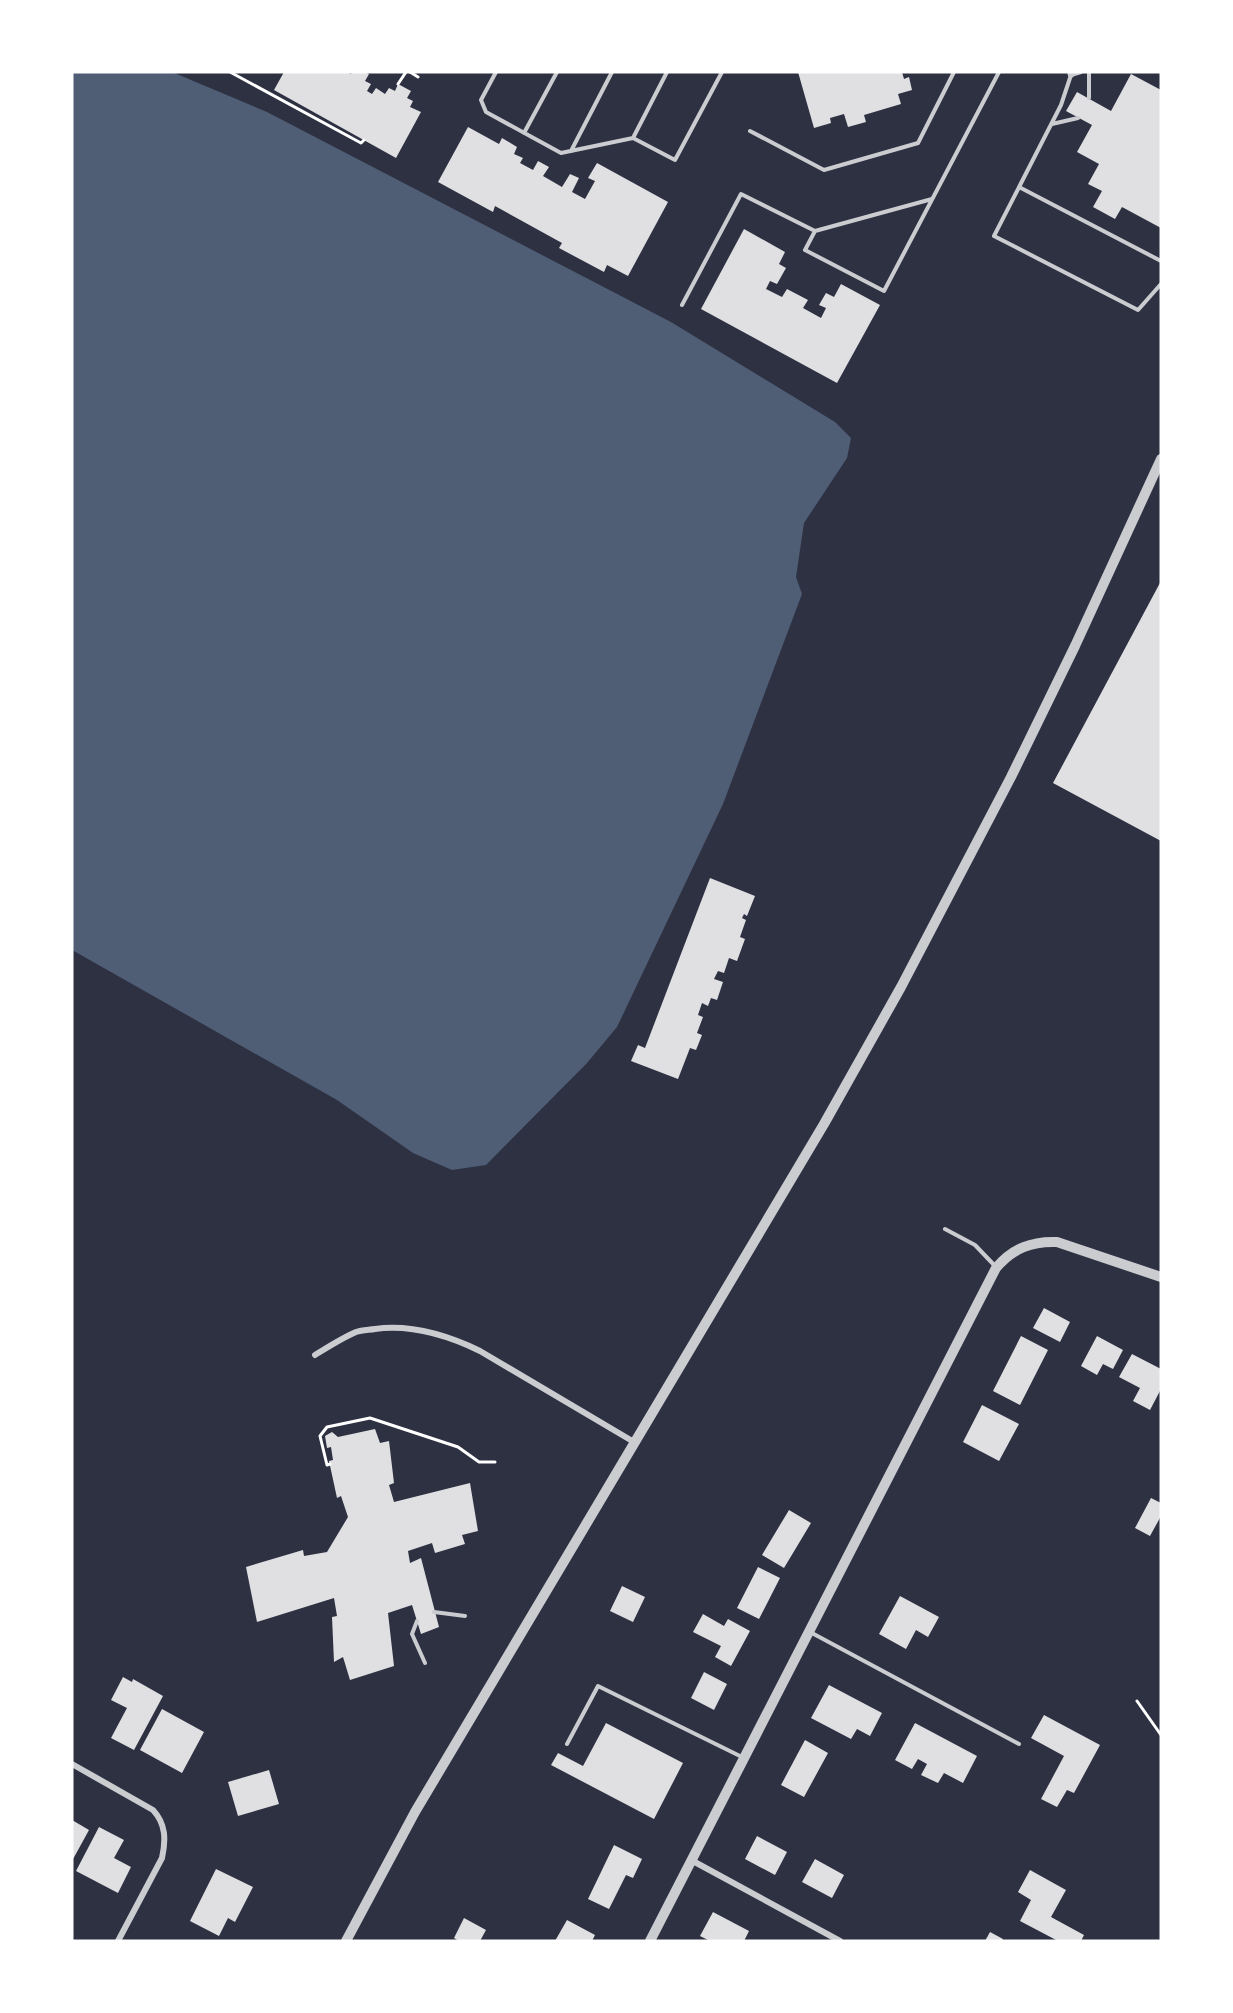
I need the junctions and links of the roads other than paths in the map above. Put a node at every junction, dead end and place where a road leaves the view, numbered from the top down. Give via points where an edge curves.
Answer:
1 (496, 72) edge
2 (557, 72) edge
3 (612, 72) edge
4 (667, 72) edge
5 (722, 72) edge
6 (999, 72) edge
7 (1081, 72) edge
8 (1089, 72) edge
9 (1071, 73) edge
10 (952, 74) edge
11 (1089, 98) dead end
12 (1078, 118) dead end
13 (1051, 124) junction
14 (750, 131) dead end
15 (524, 133) junction
16 (633, 138) junction
17 (571, 151) junction
18 (1019, 187) junction
19 (932, 199) junction
20 (815, 231) junction
21 (1161, 261) edge
22 (1161, 284) edge
23 (681, 305) dead end
24 (1161, 459) edge
25 (945, 1229) dead end
26 (996, 1268) junction
27 (1161, 1277) edge
28 (315, 1355) dead end
29 (634, 1442) junction
30 (434, 1612) dead end
31 (465, 1616) dead end
32 (417, 1621) dead end
33 (810, 1632) junction
34 (425, 1663) dead end
35 (567, 1744) dead end
36 (1019, 1744) dead end
37 (744, 1758) junction
38 (72, 1764) edge
39 (691, 1860) junction
40 (118, 1941) edge
41 (346, 1941) edge
42 (650, 1941) edge
43 (840, 1941) edge

1 - 15 lane via 480,100 486,112
2 - 15 lane
3 - 17 lane
4 - 16 lane
5 - 16 lane via 675,160
6 - 19 lane
7 - 9 lane
8 - 11 lane
9 - 13 lane
10 - 14 lane via 918,143 824,170
12 - 13 lane
13 - 18 lane
15 - 17 lane via 561,153
16 - 17 lane
18 - 21 lane
18 - 22 lane via 994,236 1138,310
19 - 20 lane
19 - 20 lane via 884,291 805,250
20 - 23 lane via 741,194
24 - 29 street via 1011,777 901,987
25 - 26 lane via 975,1245
26 - 27 street via 1005,1257 1043,1241 1071,1245
26 - 33 street
28 - 29 street via 357,1332 400,1328 433,1333 480,1351
29 - 41 street via 415,1812
30 - 31 lane
32 - 34 lane via 412,1634
33 - 36 lane
33 - 37 street
35 - 37 lane via 598,1686
37 - 39 street
38 - 40 street via 153,1810 164,1830 162,1858
39 - 42 street
39 - 43 street

